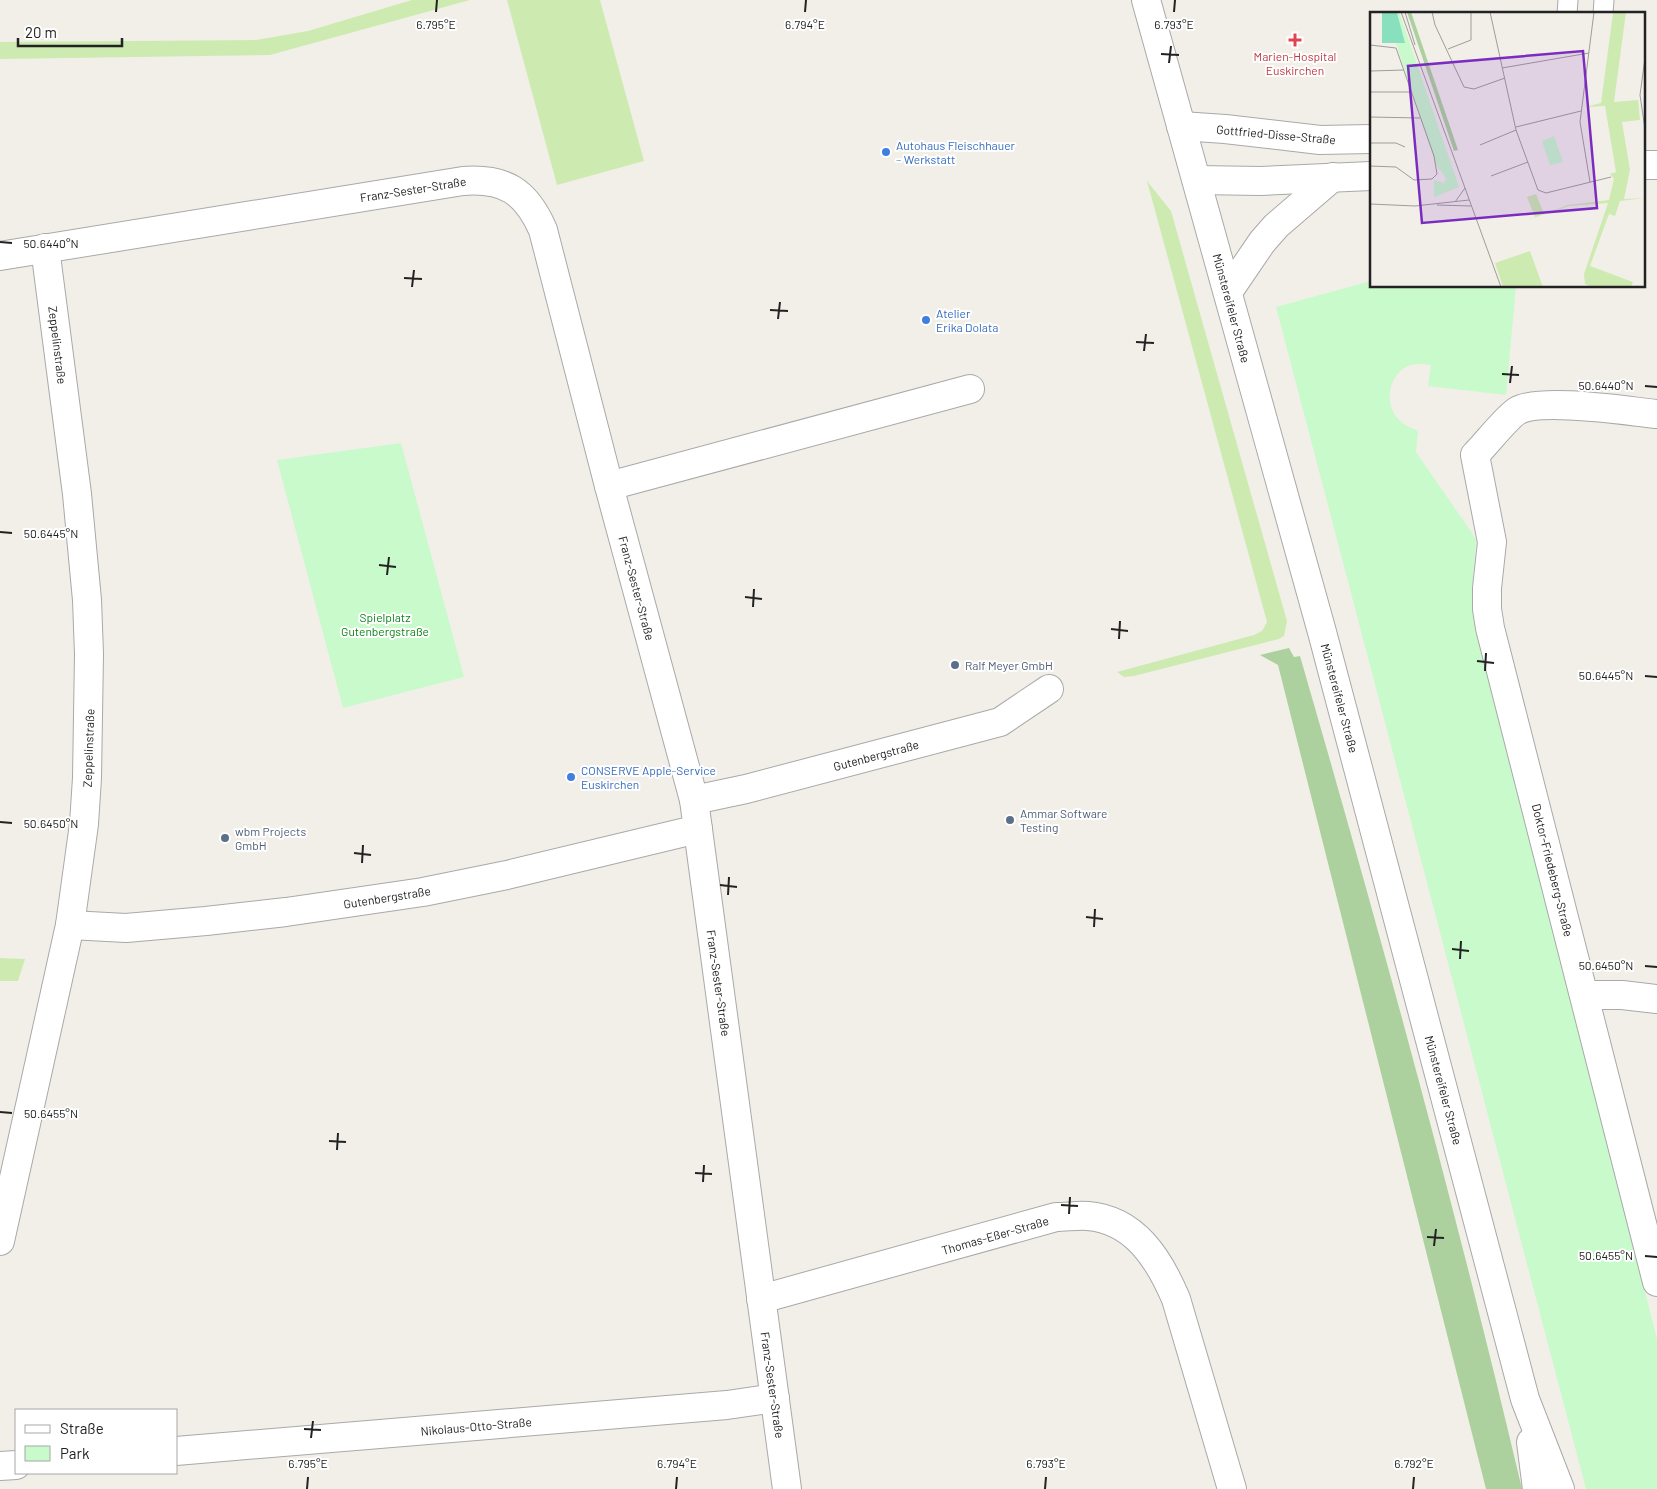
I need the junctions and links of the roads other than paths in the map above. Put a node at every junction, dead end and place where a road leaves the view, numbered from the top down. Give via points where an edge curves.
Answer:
1 (1146, 0) edge
2 (1181, 126) junction
3 (1370, 139) edge
4 (1644, 165) edge
5 (1657, 165) edge
6 (1370, 176) edge
7 (1333, 177) junction
8 (1197, 180) junction
9 (45, 248) junction
10 (0, 256) edge
11 (1228, 292) junction
12 (970, 389) dead end
13 (1657, 414) edge
14 (609, 486) junction
15 (1049, 689) dead end
16 (694, 800) junction
17 (698, 829) junction
18 (70, 925) junction
19 (1585, 995) junction
20 (1657, 999) edge
21 (0, 1242) edge
22 (1652, 1242) edge
23 (1657, 1282) edge
24 (761, 1299) junction
25 (775, 1398) junction
26 (1525, 1399) junction
27 (178, 1451) edge
28 (15, 1465) edge
29 (0, 1466) edge
30 (787, 1489) edge
31 (1232, 1489) edge
32 (1537, 1489) edge
33 (1560, 1489) edge

1 - 2 street, Münstereifeler Straße
2 - 3 street, Gottfried-Disse-Straße via 1320,140
2 - 8 street, Münstereifeler Straße
4 - 5 street
6 - 7 street
7 - 8 street
7 - 11 street via 1276,226
8 - 11 street, Münstereifeler Straße
9 - 10 street, Franz-Sester-Straße
9 - 14 street, Franz-Sester-Straße via 463,181 499,183 514,190 528,204 542,230
9 - 18 street, Zeppelinstraße via 77,494 90,654 84,824
11 - 26 street, Münstereifeler Straße via 1322,632
12 - 14 street
13 - 19 street, Doktor-Friedeberg-Straße via 1546,404 1526,406 1515,412 1475,455 1492,542 1487,588 1490,628
14 - 16 street, Franz-Sester-Straße
15 - 16 street, Gutenbergstraße via 1000,722
16 - 17 street, Franz-Sester-Straße
17 - 18 street, Gutenbergstraße via 423,892 206,921 126,928
17 - 24 street, Franz-Sester-Straße
18 - 21 street, Zeppelinstraße
19 - 20 street
19 - 22 street, Doktor-Friedeberg-Straße
22 - 23 street, Doktor-Friedeberg-Straße
24 - 25 street, Franz-Sester-Straße
24 - 31 street, Thomas-Eßer-Straße via 1056,1217 1088,1216 1112,1222 1130,1232 1149,1249 1164,1272 1176,1299
25 - 27 street, Nikolaus-Otto-Straße via 727,1405
25 - 30 street, Franz-Sester-Straße
26 - 32 street, Münstereifeler Straße
26 - 33 street, Münstereifeler Straße
28 - 29 street

